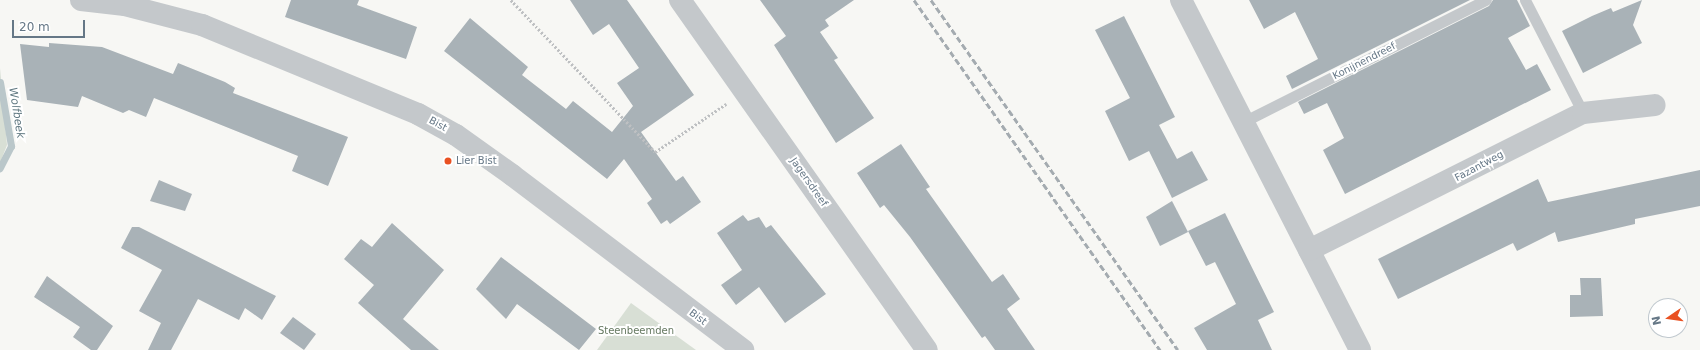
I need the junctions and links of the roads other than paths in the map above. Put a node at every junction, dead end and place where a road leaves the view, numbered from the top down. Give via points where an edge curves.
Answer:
1 (81, 0) edge
2 (1181, 0) edge
3 (1486, 0) edge
4 (1525, 0) edge
5 (686, 7) edge
6 (1654, 105) dead end
7 (1583, 112) junction
8 (1241, 123) junction
9 (1309, 250) junction
10 (743, 350) edge
11 (927, 350) edge
12 (1360, 350) edge

1 - 10 street, Bist via 125,5 202,26 418,114 456,135 512,175
2 - 8 street
3 - 8 lane, Konijnendreef
4 - 7 lane
5 - 11 street, Jagersdreef
6 - 7 street, Fazantweg
7 - 9 street, Fazantweg
8 - 9 street
9 - 12 street

